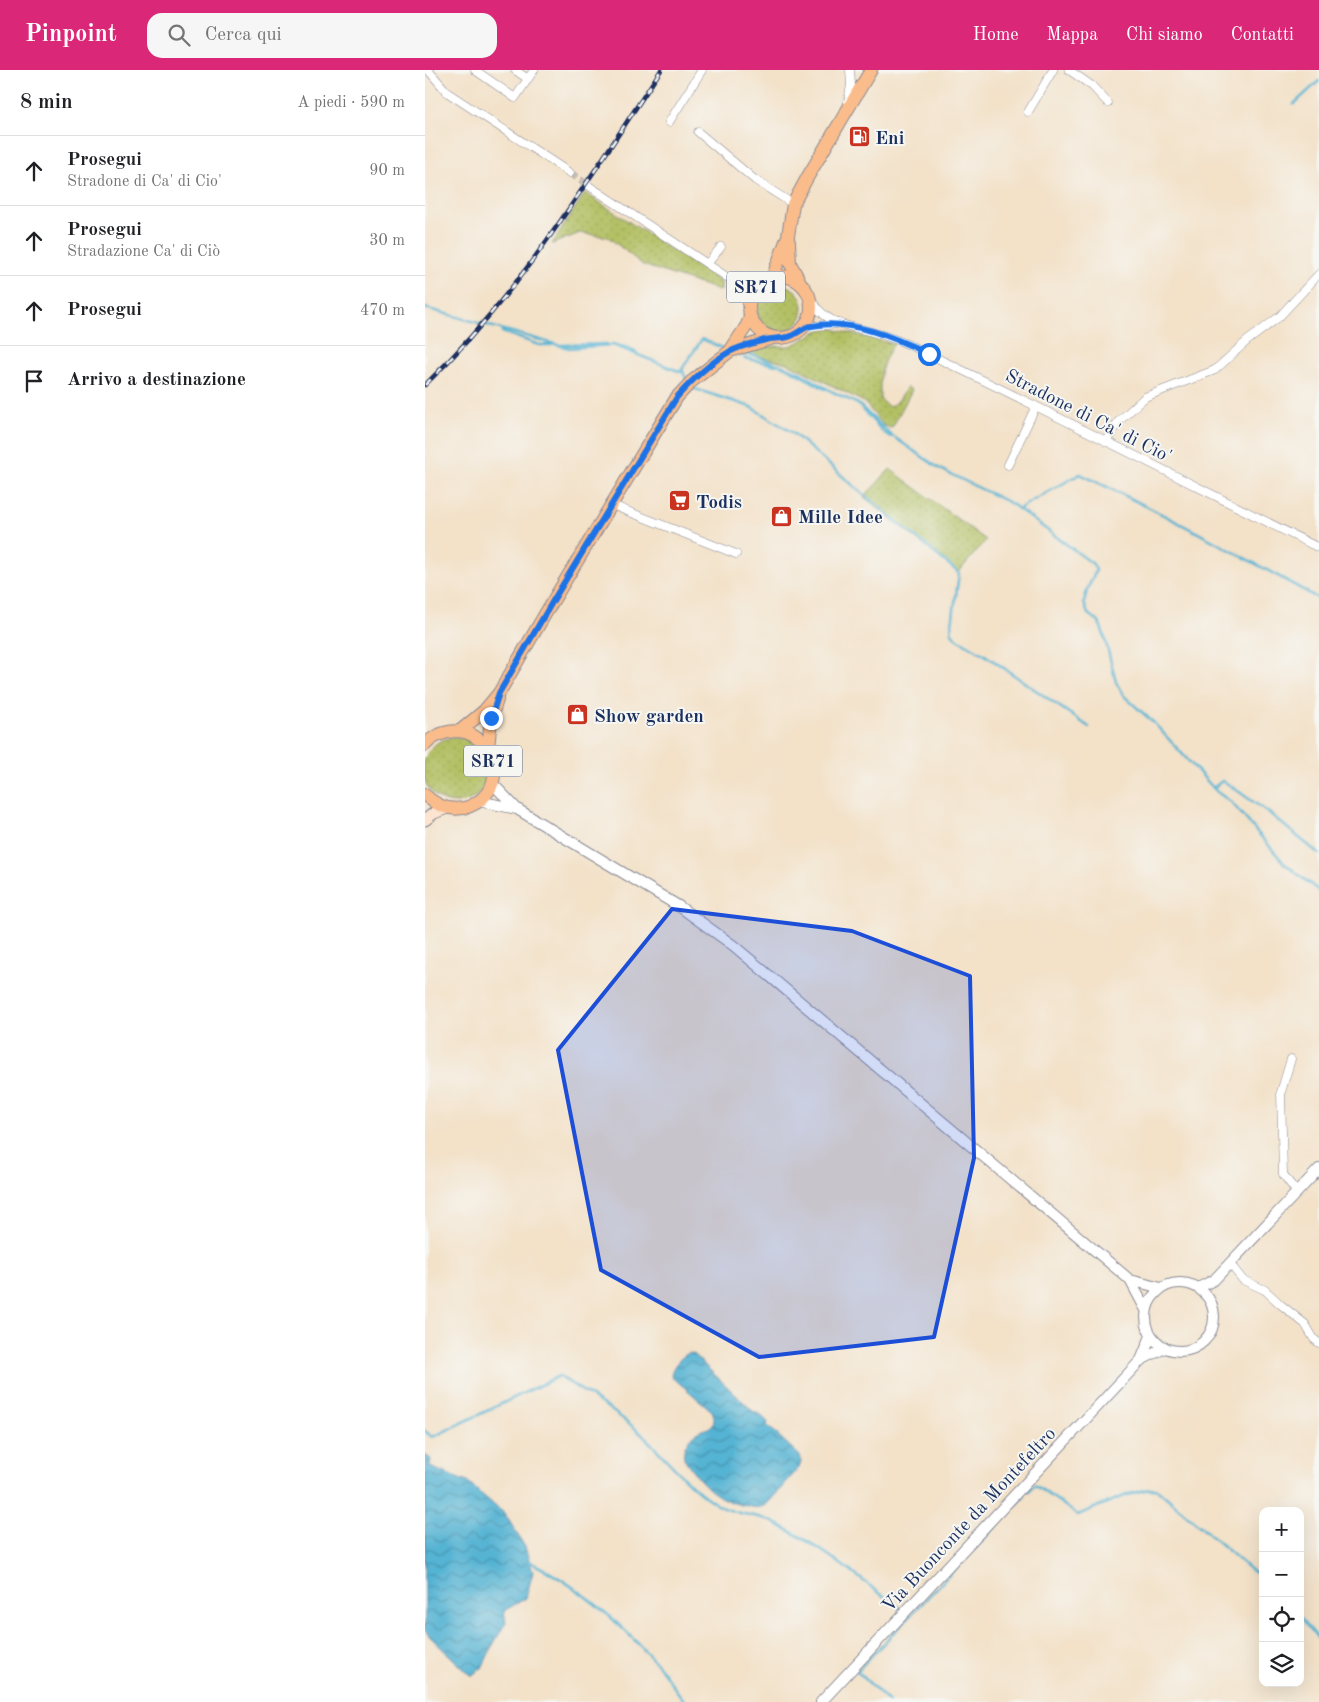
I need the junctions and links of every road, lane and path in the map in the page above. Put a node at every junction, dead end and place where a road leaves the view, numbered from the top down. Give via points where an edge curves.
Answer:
1 (428, 70) edge
2 (475, 70) edge
3 (515, 70) edge
4 (534, 70) edge
5 (702, 70) edge
6 (850, 70) edge
7 (1053, 70) edge
8 (1069, 70) edge
9 (867, 71) edge
10 (528, 79) junction
11 (1108, 104) dead end
12 (1028, 112) dead end
13 (843, 118) junction
14 (669, 122) dead end
15 (698, 132) dead end
16 (570, 173) tunnel mouth
17 (589, 186) tunnel mouth
18 (793, 204) junction
19 (788, 236) junction
20 (721, 247) dead end
21 (707, 264) junction
22 (1319, 274) edge
23 (730, 279) junction
24 (767, 279) junction
25 (799, 282) junction
26 (811, 299) junction
27 (750, 311) junction
28 (839, 324) junction
29 (805, 327) junction
30 (773, 338) junction
31 (730, 351) junction
32 (1036, 406) junction
33 (1107, 442) junction
34 (1008, 465) dead end
35 (612, 505) junction
36 (1319, 548) edge
37 (736, 554) dead end
38 (499, 693) junction
39 (460, 731) junction
40 (430, 735) edge
41 (425, 745) edge
42 (488, 749) junction
43 (492, 783) junction
44 (425, 795) edge
45 (479, 801) junction
46 (447, 808) junction
47 (517, 809) junction
48 (425, 820) edge
49 (1291, 1059) dead end
50 (1319, 1169) edge
51 (1297, 1193) junction
52 (1230, 1264) junction
53 (1130, 1280) junction
54 (1214, 1280) junction
55 (1161, 1288) junction
56 (1198, 1288) junction
57 (1208, 1298) junction
58 (1146, 1310) junction
59 (1151, 1336) junction
60 (1319, 1342) edge
61 (1165, 1348) junction
62 (1141, 1360) junction
63 (821, 1702) edge

1 - 16 street via 448,93
2 - 10 street via 515,98
3 - 10 street
4 - 10 street
5 - 14 street
6 - 13 street via 851,91
7 - 12 street
8 - 11 street via 1092,86
9 - 13 main road, SR71
13 - 18 main road, SR71
15 - 18 street via 755,180
17 - 21 street
18 - 19 main road, SR71
19 - 24 main road, SR71
19 - 25 main road, SR71 via 790,263
20 - 21 street
21 - 23 street
22 - 33 street via 1279,317 1215,370 1145,398 1118,422
23 - 24 street via 746,283
23 - 27 street via 742,292
24 - 25 main road, SR71 via 782,275
24 - 27 main road, SR71 via 750,297
25 - 26 main road, SR71
26 - 28 street via 817,310
26 - 29 main road, SR71 via 810,319
27 - 30 main road, SR71 via 755,326
27 - 31 main road, SR71 via 747,325
28 - 29 street
28 - 32 street, Stradone di Ca' di Cio' via 875,332 930,351
29 - 30 main road, SR71 via 791,337
30 - 31 main road, SR71
31 - 35 main road, SR71 via 677,397
32 - 33 street, Stradone di Ca' di Cio'
32 - 34 street
33 - 36 street, Stradone di Ca' di Cio'
35 - 37 street
35 - 38 main road, SR71
38 - 39 main road, SR71
38 - 42 main road, SR71 via 491,718
39 - 40 main road, SR71
39 - 42 main road, SR71 via 475,736
40 - 41 main road, SR71
42 - 43 main road, SR71 via 494,766
43 - 45 main road, SR71
43 - 47 street
44 - 46 main road via 433,803
45 - 46 main road, SR71 via 464,808
45 - 47 street
46 - 48 main road
47 - 53 street via 680,907 734,946
49 - 51 street via 1281,1092 1283,1174
50 - 51 street
51 - 52 street
52 - 54 street
52 - 60 street via 1243,1280 1265,1290 1305,1324
53 - 55 street
53 - 58 street
54 - 56 street
54 - 57 street
55 - 56 street via 1184,1283
55 - 58 street
56 - 57 street
57 - 61 street via 1214,1313 1209,1336 1189,1350
58 - 59 street
59 - 61 street
59 - 62 street
61 - 62 street
62 - 63 street, Via Buonconte da Montefeltro

